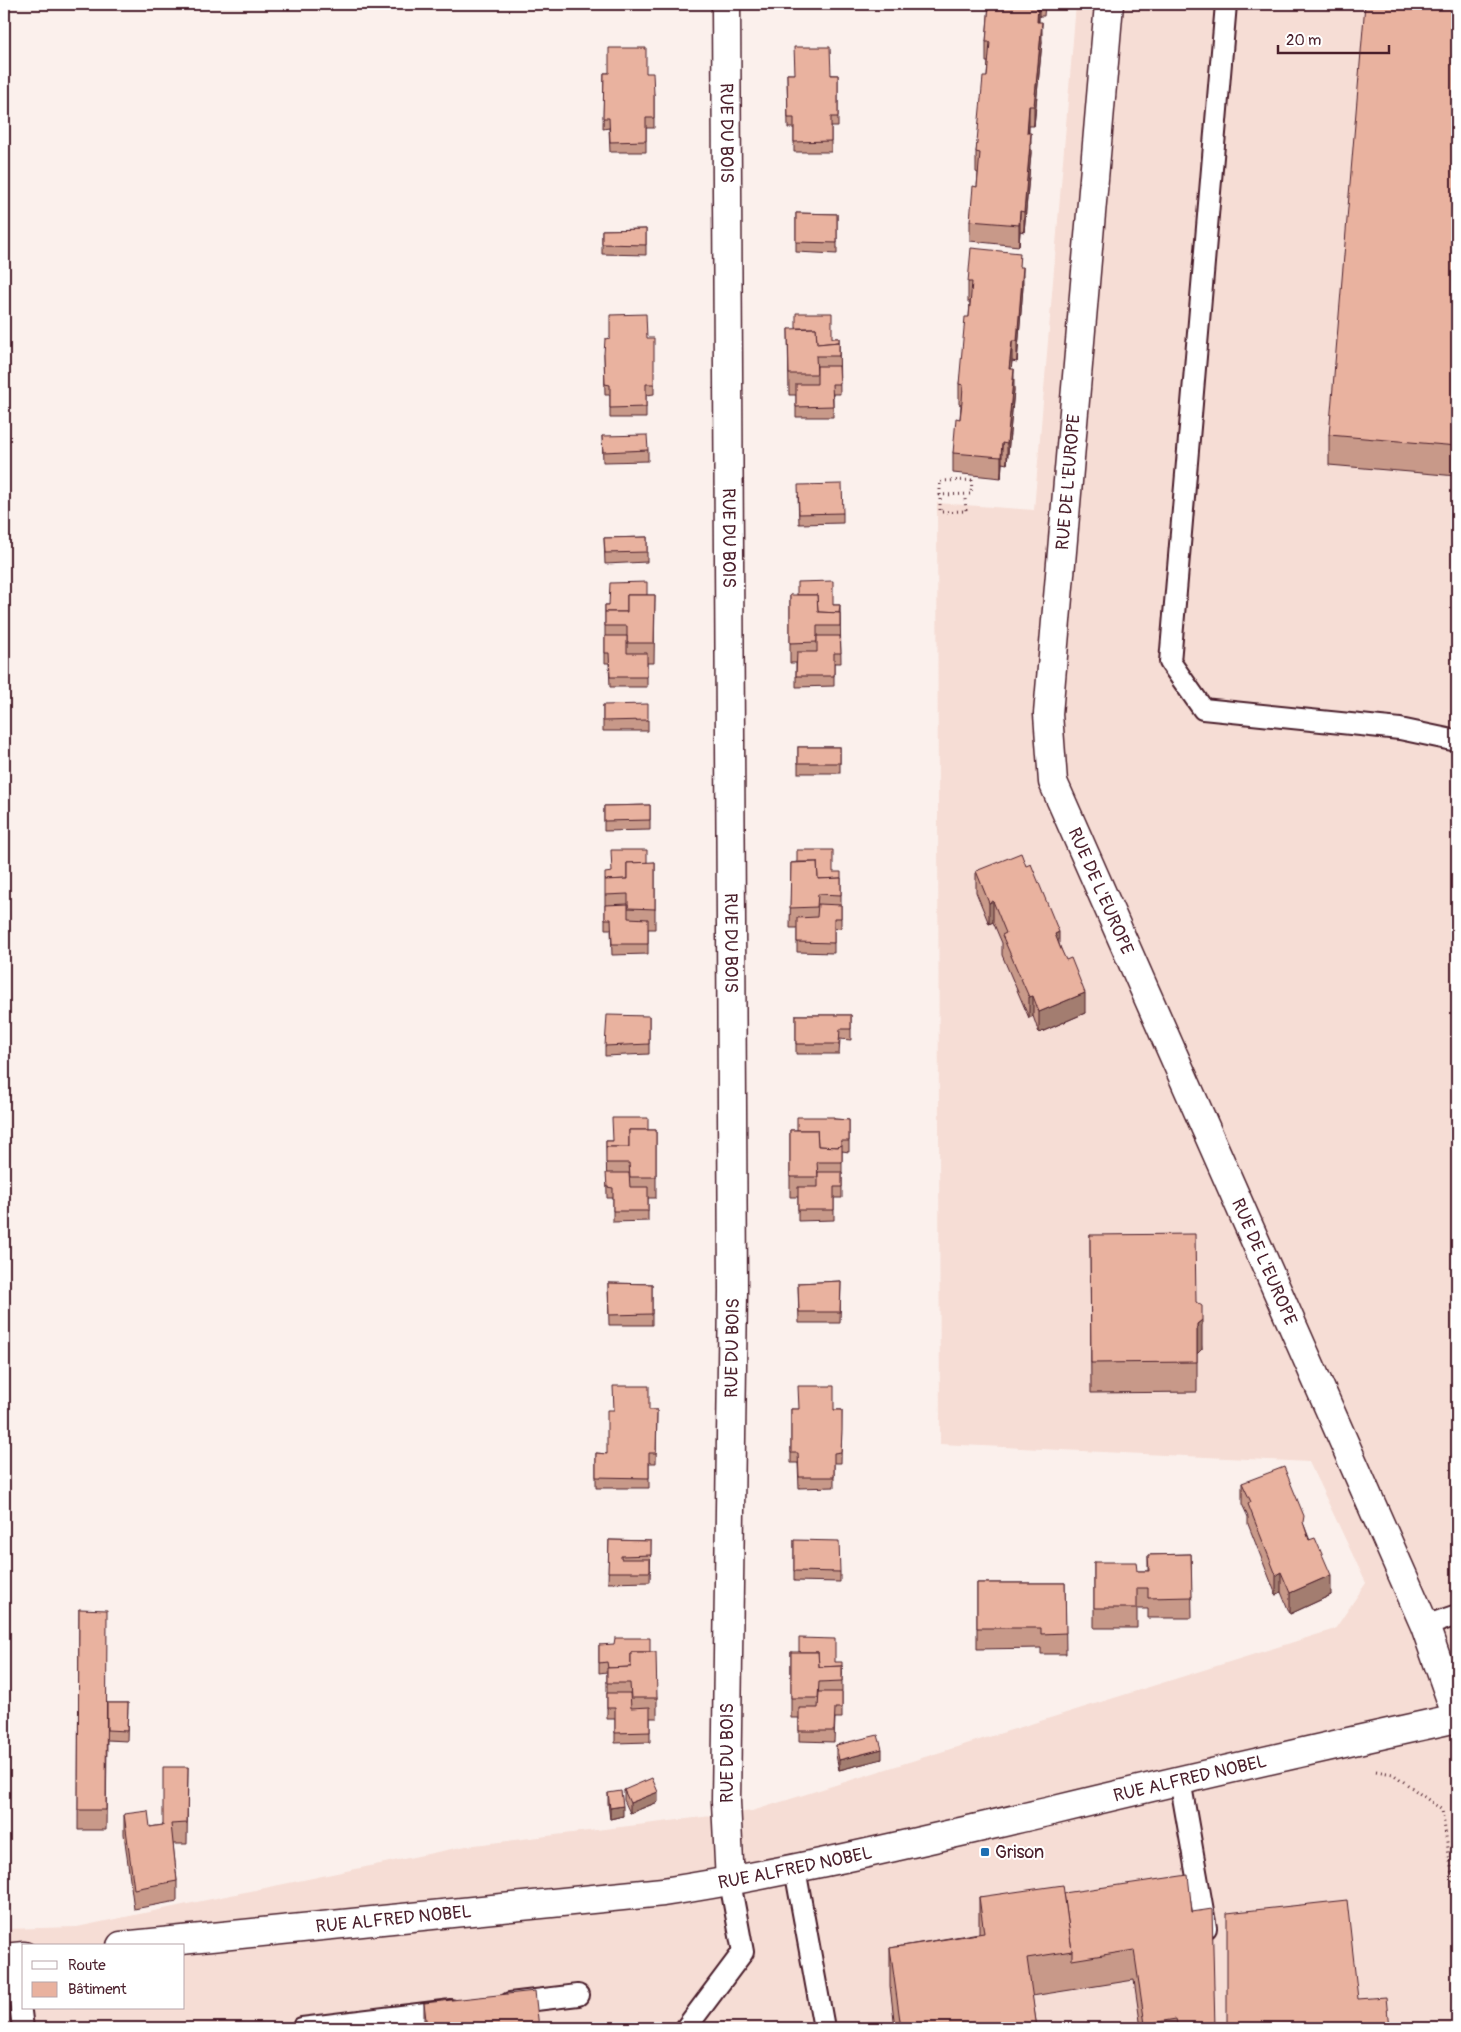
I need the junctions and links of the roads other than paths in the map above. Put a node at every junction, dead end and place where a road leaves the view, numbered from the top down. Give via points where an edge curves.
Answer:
1 (726, 4) edge
2 (1108, 4) edge
3 (1226, 4) edge
4 (1457, 741) edge
5 (1457, 1615) edge
6 (1425, 1626) junction
7 (1457, 1718) edge
8 (1180, 1780) junction
9 (795, 1869) junction
10 (730, 1882) junction
11 (1206, 1928) edge
12 (141, 1944) edge
13 (14, 1957) edge
14 (578, 1995) dead end
15 (489, 2006) edge
16 (469, 2008) edge
17 (23, 2028) edge
18 (302, 2028) edge
19 (686, 2028) edge
20 (824, 2028) edge

1 - 10 street, RUE DU BOIS via 733,1292 726,1802
2 - 6 street, RUE DE L'EUROPE via 1048,714 1053,782
3 - 4 lane via 1170,662 1203,709 1400,729
5 - 6 lane
6 - 7 street, RUE DE L'EUROPE
7 - 8 street, RUE ALFRED NOBEL
8 - 9 street, RUE ALFRED NOBEL
8 - 11 lane
9 - 10 street, RUE ALFRED NOBEL
9 - 20 lane
10 - 12 street, RUE ALFRED NOBEL via 663,1892
10 - 19 lane via 743,1952
13 - 17 lane
14 - 15 lane
16 - 18 lane

